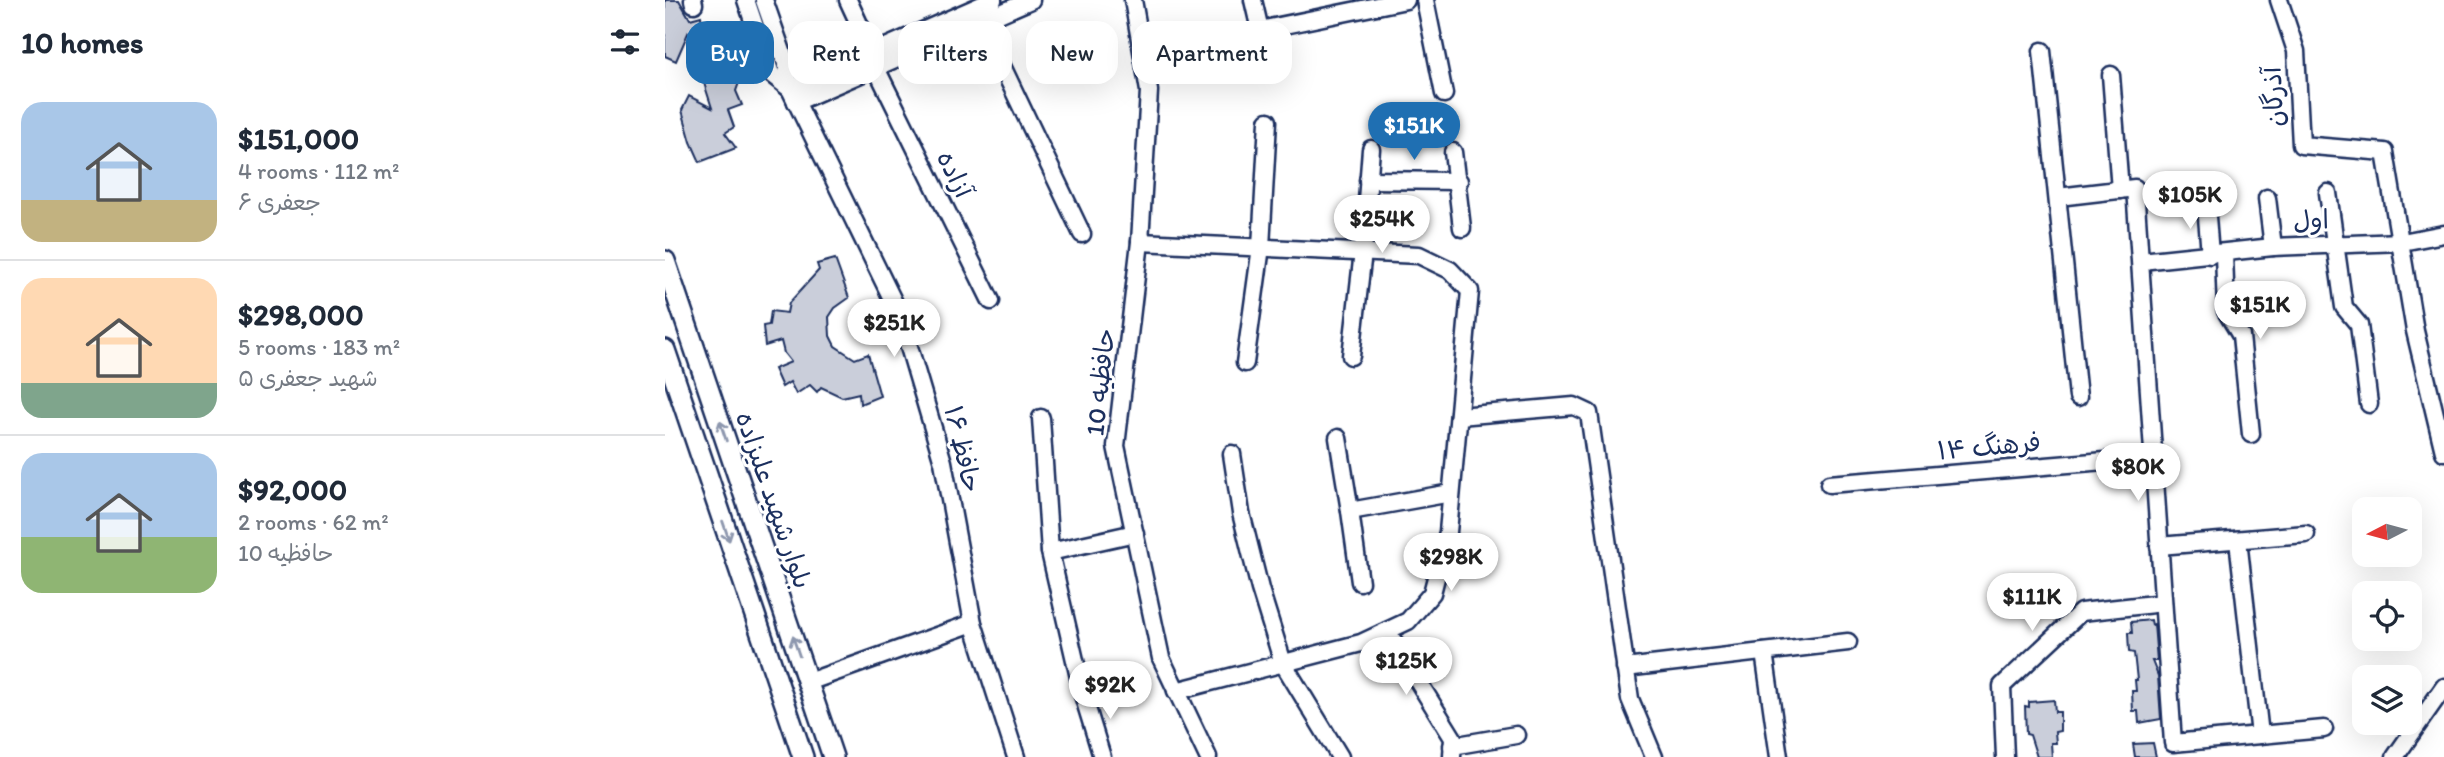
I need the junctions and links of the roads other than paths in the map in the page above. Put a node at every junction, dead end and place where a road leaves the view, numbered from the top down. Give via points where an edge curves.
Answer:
1 (746, 0) edge
2 (764, 0) edge
3 (848, 0) edge
4 (993, 0) edge
5 (1031, 0) edge
6 (1133, 0) edge
7 (1253, 0) edge
8 (1406, 0) edge
9 (1425, 0) edge
10 (2279, 0) edge
11 (1366, 4) edge
12 (977, 10) edge
13 (857, 21) edge
14 (2042, 51) dead end
15 (884, 55) edge
16 (2111, 75) dead end
17 (884, 81) edge
18 (818, 84) edge
19 (1444, 94) dead end
20 (793, 95) junction
21 (1268, 121) dead end
22 (1371, 149) dead end
23 (1453, 152) dead end
24 (1368, 180) junction
25 (1459, 181) junction
26 (2120, 190) junction
27 (2328, 193) dead end
28 (2057, 197) junction
29 (2267, 198) dead end
30 (2206, 204) dead end
31 (1462, 228) dead end
32 (1082, 234) dead end
33 (2444, 234) edge
34 (1140, 242) junction
35 (2402, 242) junction
36 (2336, 243) junction
37 (1261, 247) junction
38 (2273, 247) junction
39 (1363, 252) junction
40 (2217, 254) junction
41 (665, 261) edge
42 (2141, 261) junction
43 (991, 301) dead end
44 (665, 350) edge
45 (1351, 356) dead end
46 (1245, 363) dead end
47 (2078, 397) dead end
48 (2369, 404) dead end
49 (1459, 416) junction
50 (1041, 418) dead end
51 (2251, 434) dead end
52 (1338, 438) dead end
53 (2444, 452) edge
54 (1232, 454) dead end
55 (2153, 457) junction
56 (1829, 484) dead end
57 (1451, 493) junction
58 (1350, 511) junction
59 (1135, 533) junction
60 (2306, 534) dead end
61 (2238, 540) junction
62 (2159, 546) junction
63 (1050, 552) junction
64 (1360, 582) dead end
65 (2163, 603) junction
66 (973, 623) junction
67 (1387, 631) junction
68 (1848, 642) dead end
69 (1764, 652) junction
70 (1283, 663) junction
71 (1625, 668) junction
72 (808, 682) junction
73 (2444, 687) edge
74 (1176, 691) junction
75 (2324, 729) dead end
76 (1516, 735) dead end
77 (2260, 735) junction
78 (1452, 752) edge
79 (803, 757) edge
80 (833, 757) edge
81 (1016, 757) edge
82 (1102, 757) edge
83 (1208, 757) edge
84 (1340, 757) edge
85 (1654, 757) edge
86 (1779, 757) edge
87 (2005, 757) edge
88 (2395, 757) edge

1 - 20 street via 771,74
2 - 20 street
3 - 13 street, آزاده
4 - 12 street
5 - 12 street
6 - 34 street, حافظیه 10 via 1149,91
7 - 11 street via 1260,30
8 - 11 street
9 - 19 street
10 - 35 street, آذرگان via 2295,51 2301,145 2385,152
12 - 15 street
12 - 32 street
14 - 28 street
16 - 26 street
17 - 43 street, آزاده
18 - 20 street
20 - 66 street, حافظ ۱۶ via 899,313 943,462
21 - 37 street
22 - 24 street
23 - 25 street
24 - 25 street
24 - 39 street
25 - 31 street
26 - 28 street
26 - 42 street via 2135,188
27 - 36 street
28 - 47 street
29 - 38 street
30 - 40 street
33 - 35 street, اول
34 - 37 street
34 - 59 street, حافظیه 10 via 1117,446
35 - 36 street, اول
35 - 53 street via 2415,331
36 - 38 street, اول
36 - 48 street via 2344,307 2359,325
37 - 39 street
37 - 46 street
38 - 40 street, اول
39 - 45 street
39 - 49 street via 1419,255 1450,270 1470,291
40 - 42 street, اول
40 - 51 street via 2227,311 2241,336
72 -> 41 main road, بلوار شهید علیزاده
42 - 55 street
44 -> 79 main road, بلوار شهید علیزاده
49 - 57 street
49 - 71 street via 1574,406 1589,413
50 - 63 street
52 - 58 street
54 - 70 street via 1241,513
55 - 56 street, فرهنگ ۱۴
55 - 62 street
57 - 58 street
57 - 67 street via 1448,532 1432,593 1408,621
58 - 64 street
59 - 63 street
59 - 74 street, حافظیه 10 via 1161,658
60 - 61 street
61 - 62 street
61 - 77 street
62 - 65 street
63 - 82 street
65 - 77 street via 2173,743
65 - 87 street via 2081,612 2002,686
66 - 72 street
66 - 81 street, حافظ ۱۶
67 - 70 street via 1361,643
67 - 78 street via 1453,738
68 - 69 street
69 - 71 street
69 - 86 street
70 - 74 street
70 - 84 street
71 - 85 street via 1630,699
72 - 80 main road, بلوار شهید علیزاده
73 - 88 street
74 - 83 street, حافظیه 10
75 - 77 street
76 - 78 street

